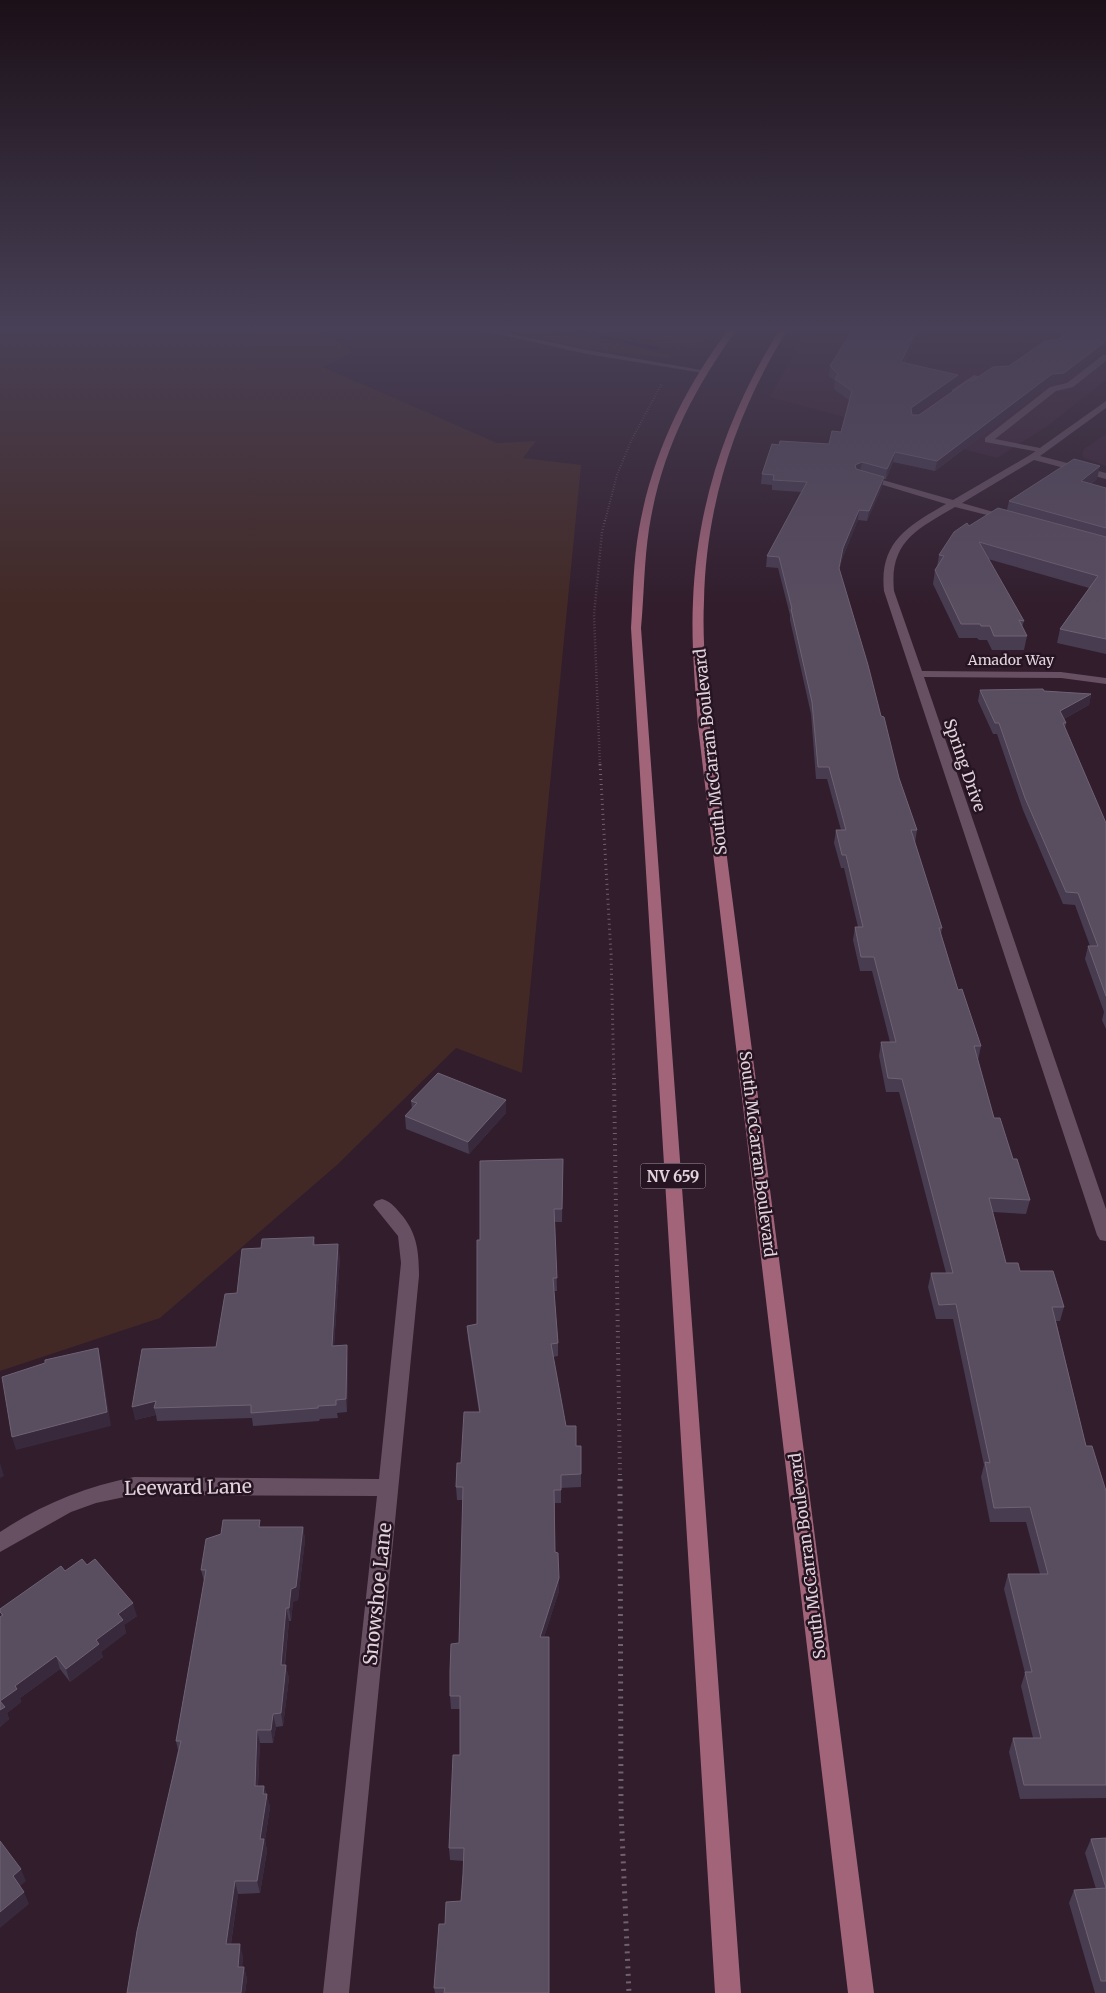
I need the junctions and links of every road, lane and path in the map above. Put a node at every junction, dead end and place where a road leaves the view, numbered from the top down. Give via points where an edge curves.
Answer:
1 (641, 422) edge
2 (676, 422) edge
3 (735, 422) edge
4 (1011, 422) edge
5 (1082, 422) edge
6 (1038, 454) junction
7 (1106, 476) edge
8 (860, 477) edge
9 (954, 504) junction
10 (1021, 522) edge
11 (916, 674) junction
12 (1106, 681) edge
13 (382, 1205) dead end
14 (1106, 1235) edge
15 (388, 1488) junction
16 (0, 1543) edge
17 (336, 1993) edge
18 (629, 1993) edge
19 (728, 1993) edge
20 (861, 1993) edge

1 - 18 path via 617,475 602,532 594,615 611,954 616,1134 621,1810
2 - 19 main road, NV 659 via 655,476 644,531 636,628
3 - 20 main road, South McCarran Boulevard via 724,448 705,526 699,586 698,652 704,726
4 - 6 street via 988,440
5 - 6 street, Spring Drive
6 - 7 street
6 - 9 street, Spring Drive
8 - 9 street
9 - 10 street
9 - 11 street, Spring Drive via 931,515 900,541 891,556 887,573 889,591
11 - 12 street, Amador Way via 1061,675
11 - 14 street, Spring Drive
13 - 15 street, Snowshoe Lane via 403,1226 410,1249
15 - 16 street, Leeward Lane via 134,1486 97,1492 63,1505
15 - 17 street, Snowshoe Lane

